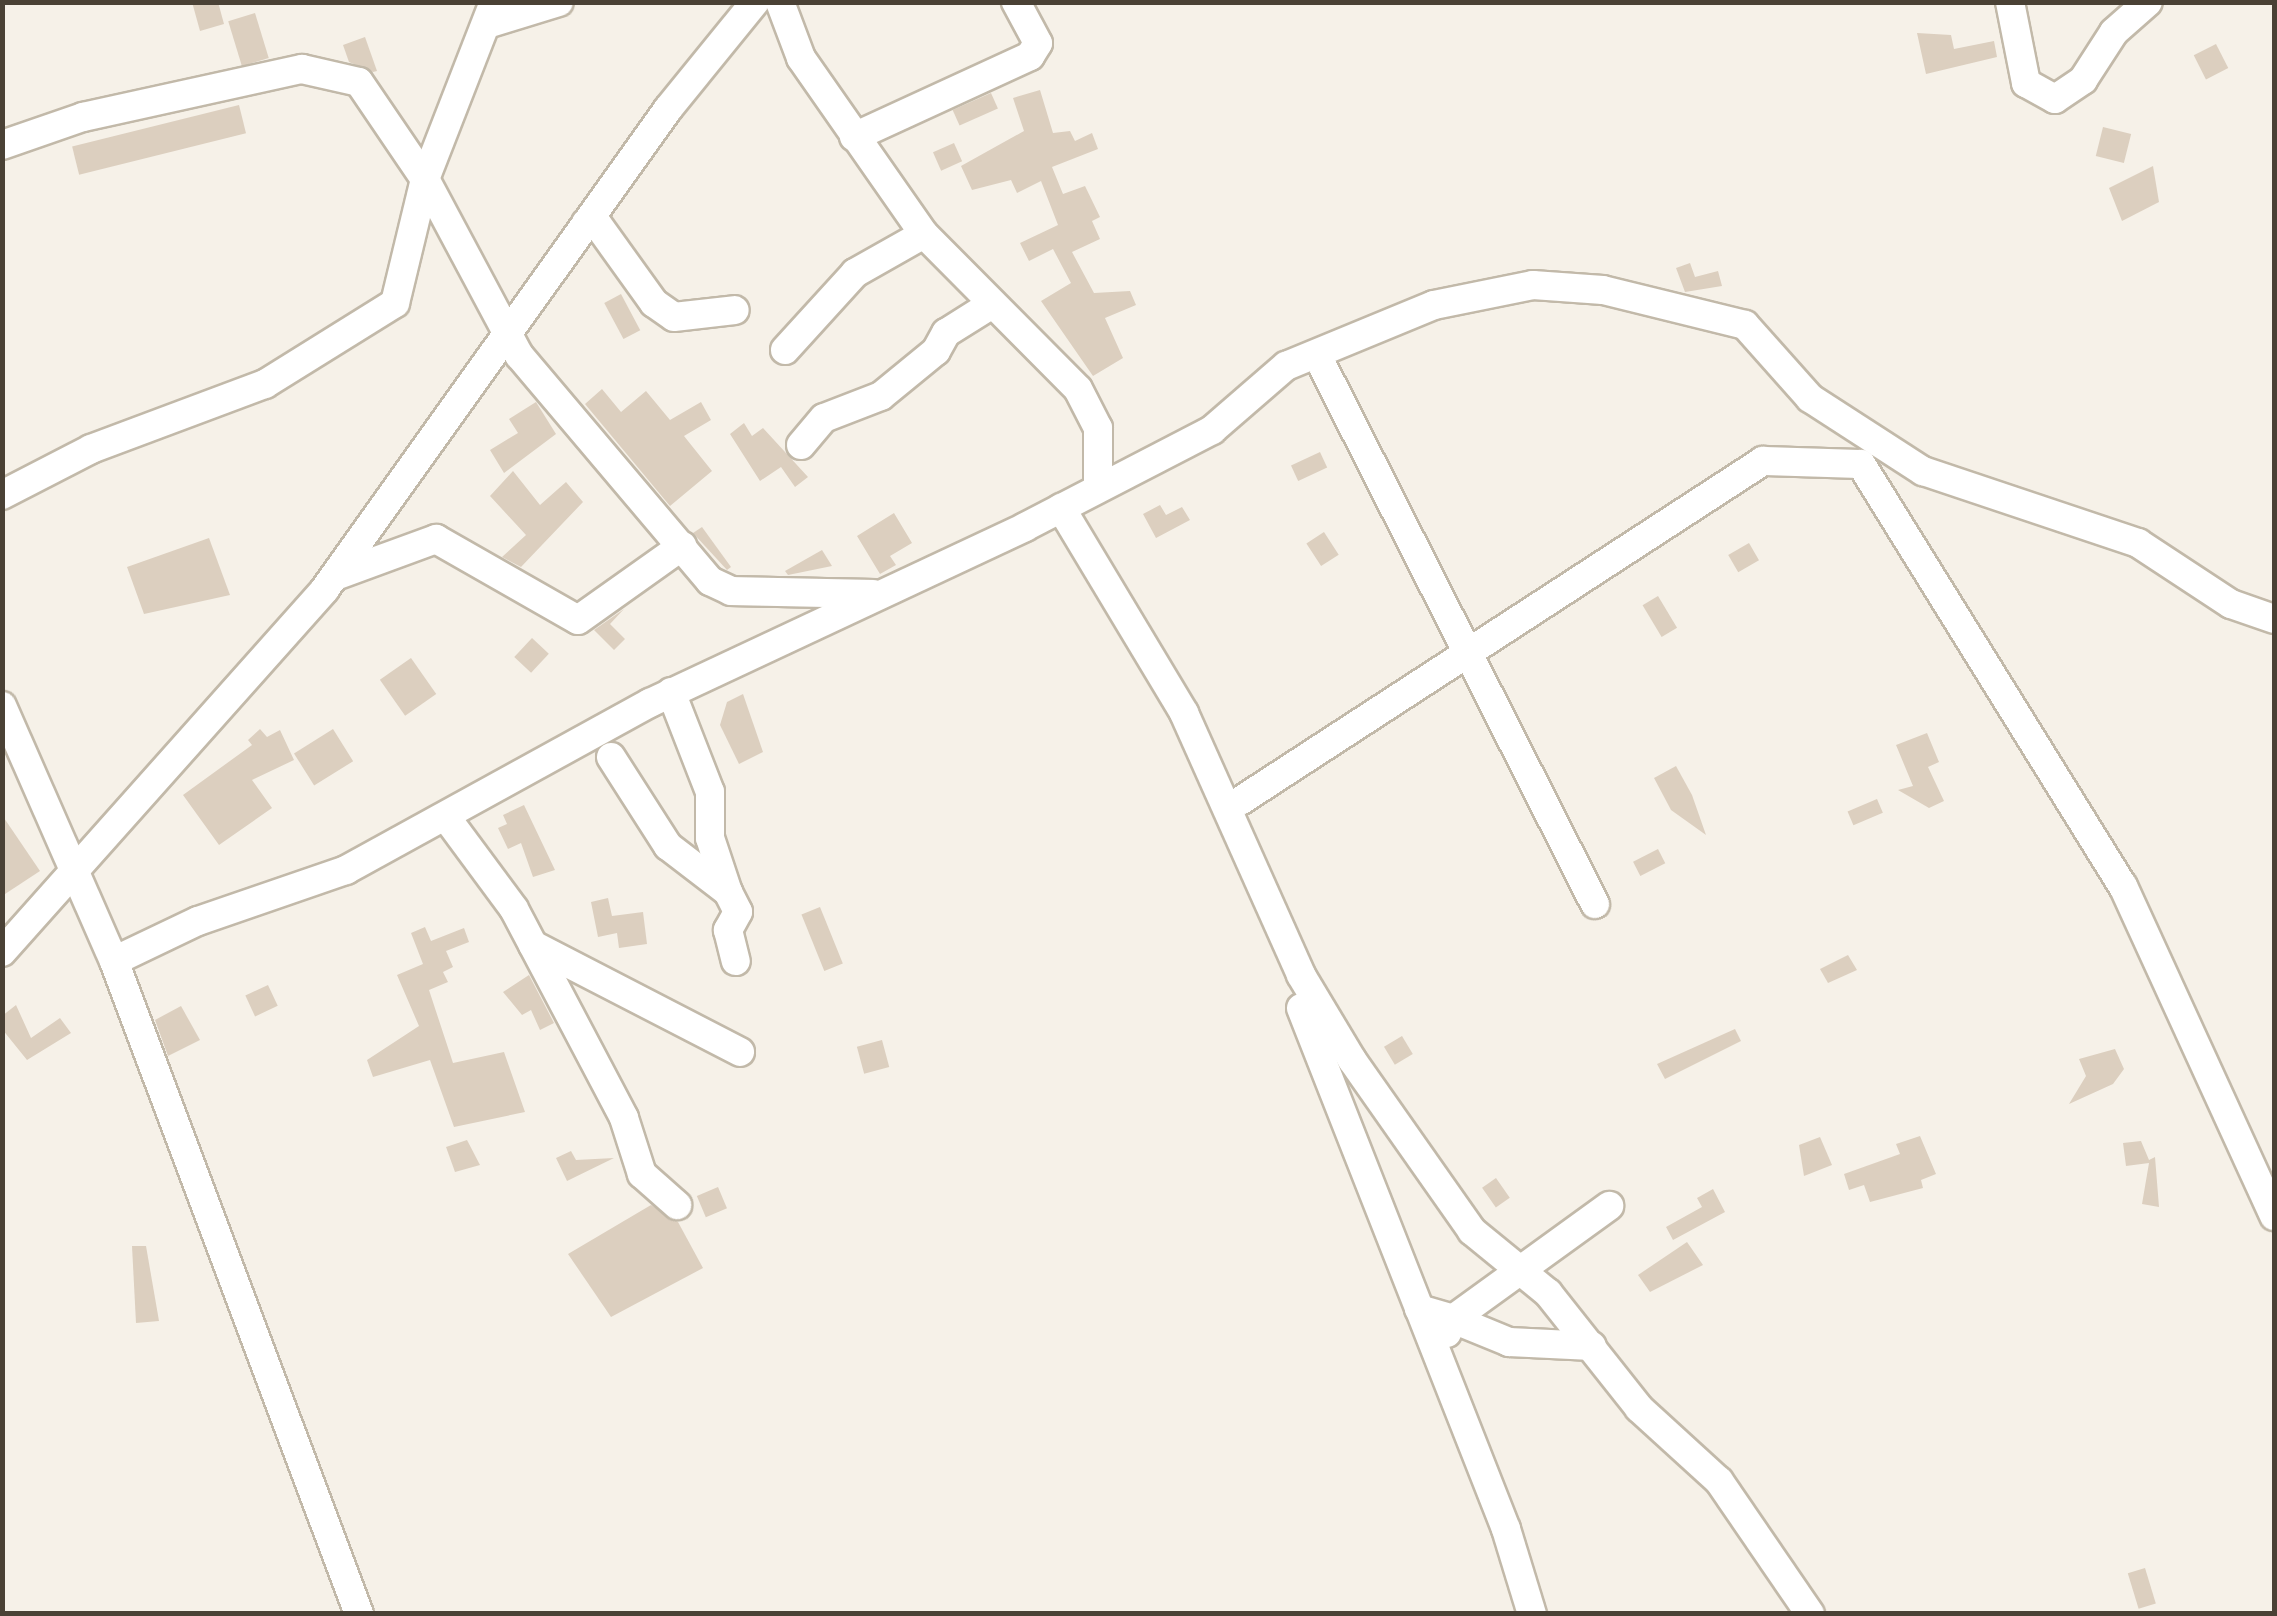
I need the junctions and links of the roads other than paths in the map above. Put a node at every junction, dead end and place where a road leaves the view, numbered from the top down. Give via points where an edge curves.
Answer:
1 (560, 2) edge
2 (755, 2) edge
3 (780, 2) edge
4 (1016, 2) edge
5 (2010, 2) edge
6 (2148, 2) edge
7 (490, 13) edge
8 (854, 137) junction
9 (2, 145) edge
10 (425, 179) junction
11 (586, 223) junction
12 (924, 234) junction
13 (988, 306) junction
14 (735, 310) dead end
15 (508, 333) junction
16 (786, 350) dead end
17 (1323, 366) dead end
18 (800, 446) dead end
19 (1098, 488) junction
20 (2, 495) edge
21 (1061, 508) junction
22 (682, 546) junction
23 (334, 577) junction
24 (888, 594) junction
25 (2274, 619) edge
26 (1467, 651) junction
27 (671, 692) junction
28 (2, 706) edge
29 (611, 757) dead end
30 (1229, 799) junction
31 (446, 817) junction
32 (76, 874) junction
33 (728, 892) junction
34 (1594, 904) dead end
35 (533, 945) junction
36 (2, 952) edge
37 (114, 961) junction
38 (736, 961) dead end
39 (740, 1052) dead end
40 (677, 1205) dead end
41 (1609, 1206) dead end
42 (2274, 1216) edge
43 (1520, 1267) junction
44 (1418, 1309) junction
45 (1452, 1319) junction
46 (1592, 1346) junction
47 (1437, 1358) junction
48 (359, 1614) edge
49 (1532, 1614) edge
50 (1810, 1614) edge

1 - 7 street
2 - 11 street
3 - 8 street via 801,58
4 - 8 street via 1038,43 1030,56
5 - 6 street via 2026,83 2055,99 2082,80 2114,32
7 - 10 street
8 - 12 street
9 - 10 street via 84,117 302,69 368,88
10 - 15 street
10 - 20 street via 400,293 383,314 264,384 92,450
11 - 14 street via 598,225 654,303 674,316
11 - 15 street
12 - 13 street
12 - 16 street via 855,272
13 - 18 street via 946,333 936,351 881,396 824,418
13 - 19 street via 1088,404 1098,428
15 - 22 street
15 - 23 street
17 - 26 street
19 - 21 street
19 - 25 street via 1212,430 1264,381 1318,352 1434,306 1533,285 1573,286 1745,325 1810,398 1923,471 2138,543 2231,604
21 - 24 street
21 - 30 street
22 - 23 street via 578,620 436,539
22 - 24 street via 710,582 731,591
23 - 32 street
24 - 27 street
26 - 30 street
26 - 34 street
26 - 42 street via 1764,460 1861,464 2124,886
27 - 31 street
27 - 33 street via 710,792 710,838
28 - 32 street
29 - 33 street via 668,846
30 - 43 street via 1301,975 1352,1060 1472,1231
30 - 44 street
31 - 35 street
31 - 37 street via 346,870 198,921
32 - 36 street
32 - 37 street
33 - 38 street via 738,912 728,930
35 - 39 street
35 - 40 street via 624,1118 642,1174
37 - 48 street
41 - 43 street
43 - 45 street
43 - 46 street
44 - 45 street
44 - 47 street
45 - 46 street via 1509,1342
45 - 47 street
46 - 50 street via 1639,1408 1730,1495
47 - 49 street

